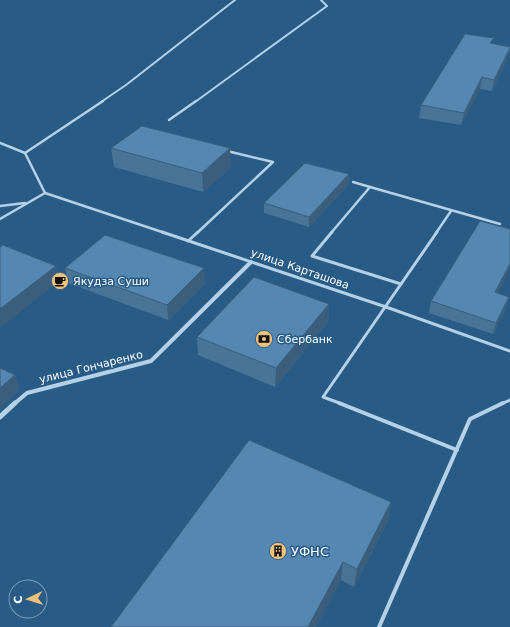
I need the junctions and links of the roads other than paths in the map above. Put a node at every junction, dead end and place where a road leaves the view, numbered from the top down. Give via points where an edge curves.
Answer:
1 (235, 0) edge
2 (321, 0) edge
3 (169, 120) dead end
4 (0, 143) edge
5 (221, 149) edge
6 (25, 152) junction
7 (353, 182) dead end
8 (370, 187) junction
9 (45, 193) junction
10 (27, 203) junction
11 (0, 206) edge
12 (451, 211) junction
13 (0, 219) edge
14 (500, 224) dead end
15 (188, 241) junction
16 (251, 262) junction
17 (401, 284) junction
18 (386, 307) junction
19 (510, 351) edge
20 (510, 400) edge
21 (0, 417) edge
22 (457, 450) junction
23 (379, 627) edge

1 - 6 lane via 126,85
2 - 3 lane via 327,6
4 - 6 lane
5 - 15 lane via 274,162
6 - 9 lane
7 - 8 lane
8 - 12 lane
8 - 17 lane via 312,256
9 - 10 lane
9 - 15 lane, улица Карташова
10 - 11 lane
10 - 13 lane
12 - 14 lane
12 - 17 lane
15 - 16 lane, улица Карташова
16 - 18 lane, улица Карташова
16 - 21 street, улица Гончаренко via 151,361 27,393
17 - 18 lane
18 - 19 lane, улица Карташова
18 - 22 lane via 323,397
20 - 22 lane via 470,419
22 - 23 lane

